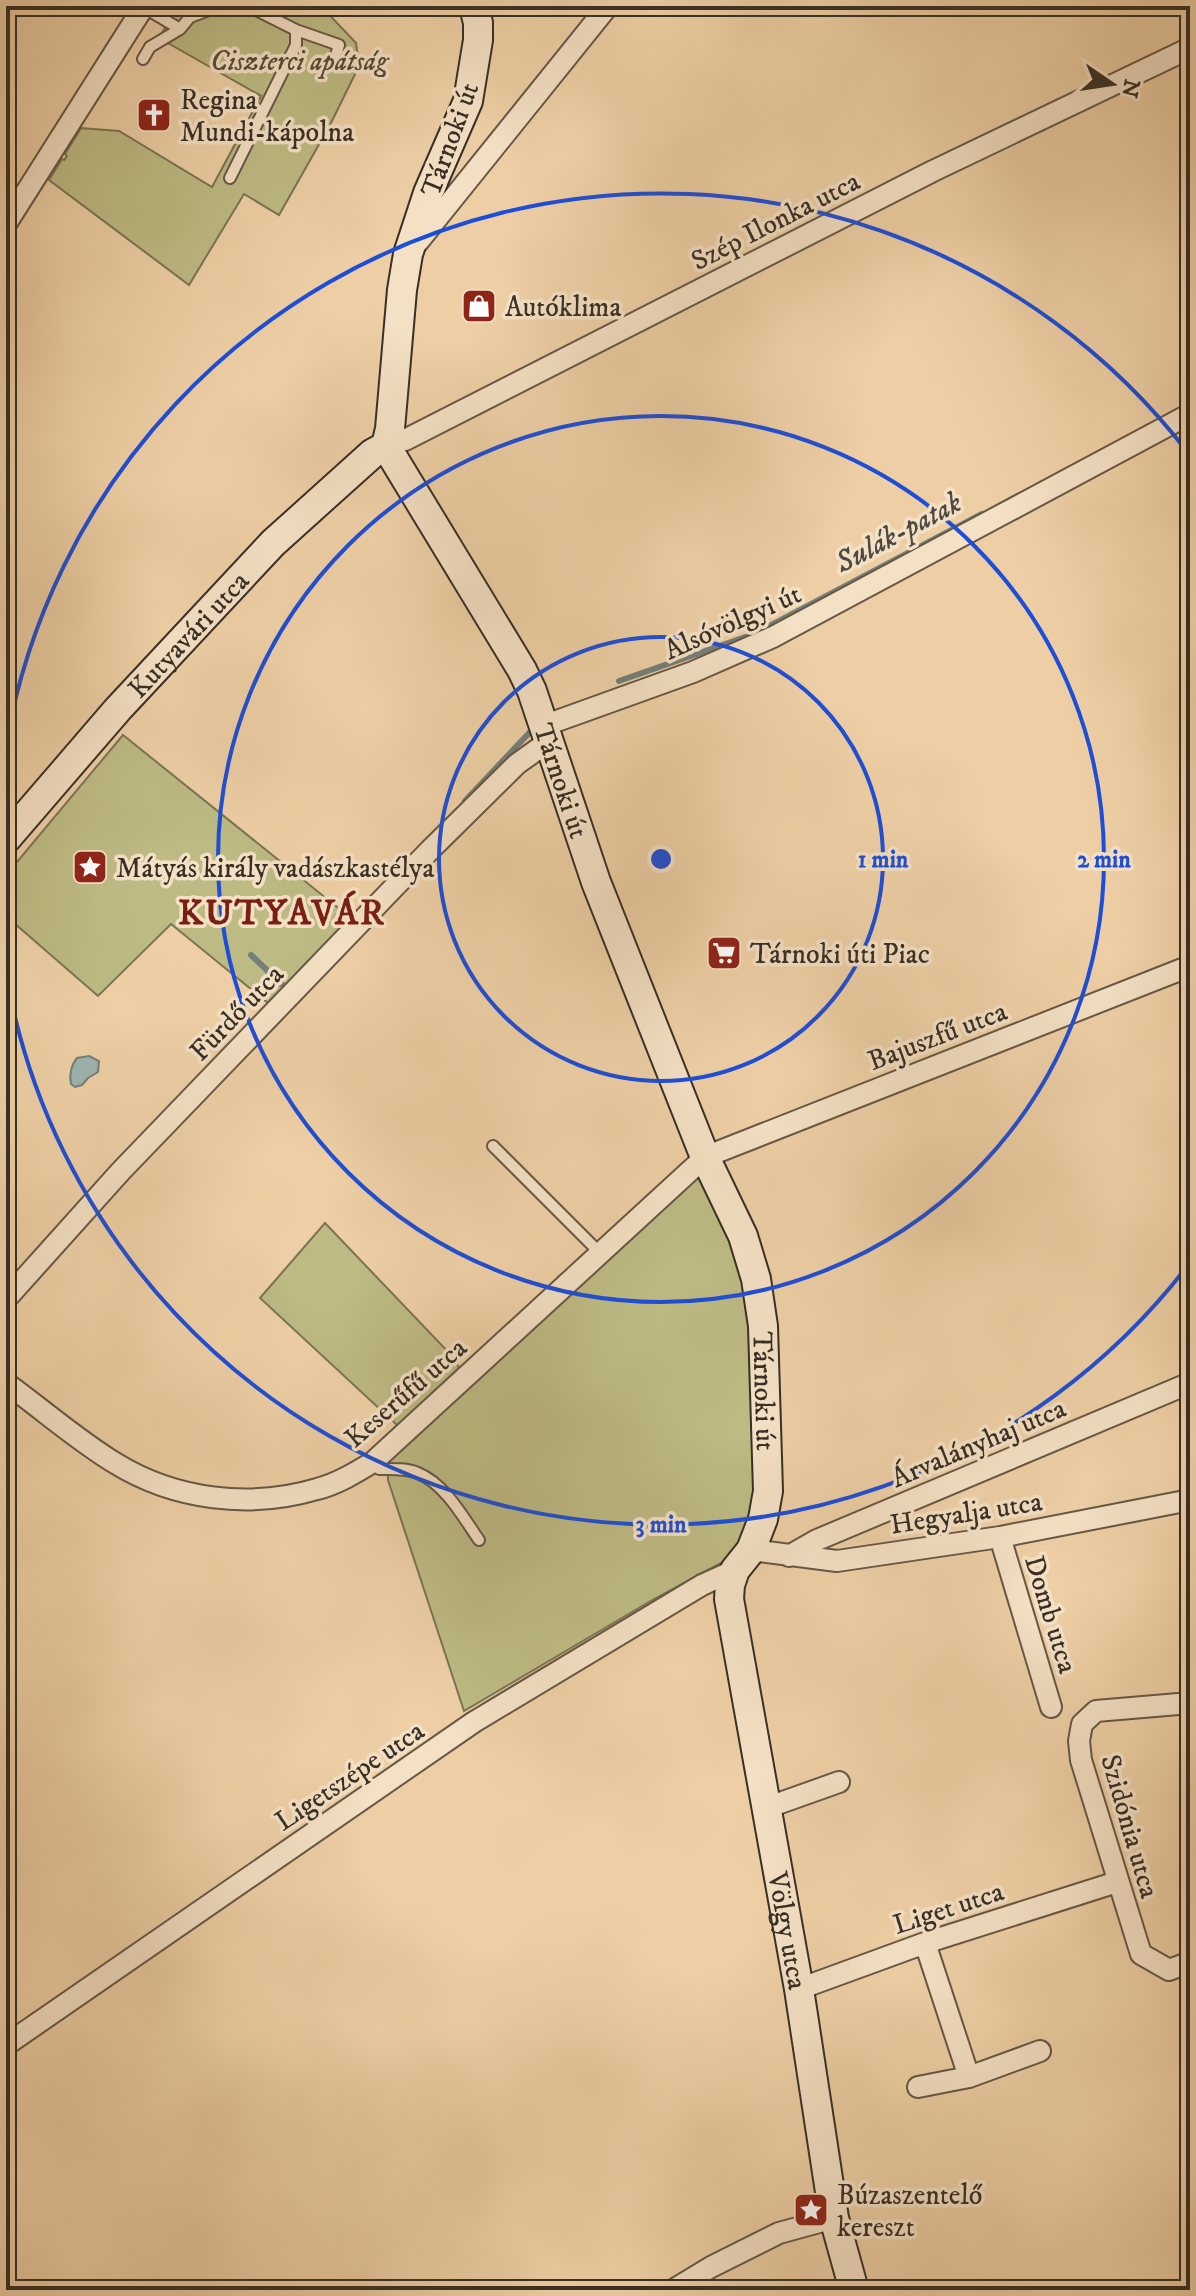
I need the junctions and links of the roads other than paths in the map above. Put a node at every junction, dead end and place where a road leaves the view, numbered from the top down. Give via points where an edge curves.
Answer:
1 (474, 6) edge
2 (608, 6) edge
3 (144, 7) edge
4 (180, 29) junction
5 (296, 30) junction
6 (1190, 48) edge
7 (143, 59) dead end
8 (334, 62) dead end
9 (230, 178) dead end
10 (6, 224) edge
11 (408, 254) junction
12 (1190, 414) edge
13 (386, 446) junction
14 (546, 733) junction
15 (6, 839) edge
16 (1190, 966) edge
17 (493, 1146) dead end
18 (705, 1157) junction
19 (600, 1253) junction
20 (6, 1299) edge
21 (6, 1383) edge
22 (1190, 1383) edge
23 (373, 1462) junction
24 (1190, 1500) edge
25 (1000, 1537) junction
26 (479, 1540) dead end
27 (789, 1556) junction
28 (743, 1560) junction
29 (1190, 1703) edge
30 (1051, 1707) dead end
31 (839, 1782) dead end
32 (766, 1808) junction
33 (1117, 1882) junction
34 (925, 1943) junction
35 (1190, 1962) edge
36 (799, 1989) junction
37 (6, 2045) edge
38 (1040, 2051) dead end
39 (969, 2077) junction
40 (918, 2087) dead end
41 (834, 2218) junction
42 (673, 2290) edge
43 (854, 2290) edge

1 - 11 street, Tárnoki út via 478,40 468,101
2 - 11 street
3 - 4 lane
3 - 10 street
4 - 5 lane via 190,17 209,10 254,9
4 - 7 lane via 150,47
5 - 8 lane via 339,45
5 - 9 lane via 296,45
6 - 13 street, Szép Ilonka utca
11 - 13 street, Tárnoki út
12 - 14 street, Alsóvölgyi út via 773,637
13 - 14 street, Tárnoki út via 522,670
13 - 15 street, Kutyavári utca via 273,543
14 - 18 street, Tárnoki út via 596,882
14 - 20 street, Fürdő utca via 121,1171
16 - 18 street, Bajuszfű utca
17 - 19 lane
18 - 19 street, Keserűfű utca
18 - 28 street, Tárnoki út via 751,1256 763,1326 768,1491 763,1519
19 - 23 street, Keserűfű utca
21 - 23 street, Keserűfű utca via 116,1464 183,1491 253,1501 317,1490
22 - 27 street, Árvalányhaj utca
23 - 26 lane via 379,1469 420,1473 449,1497
24 - 25 street, Hegyalja utca
25 - 27 street, Hegyalja utca via 837,1561
25 - 30 street, Domb utca
27 - 28 street, Hegyalja utca
28 - 32 street, Völgy utca via 729,1599
28 - 37 street, Ligetszépe utca via 474,1722
29 - 33 street, Szidónia utca via 1096,1711 1082,1724 1081,1760
31 - 32 street
32 - 36 street, Völgy utca
33 - 34 street, Liget utca
33 - 35 street, Szidónia utca via 1141,1954 1169,1970
34 - 36 street, Liget utca
34 - 39 street
36 - 41 street, Völgy utca
38 - 39 street
39 - 40 street
41 - 42 street via 779,2233
41 - 43 street, Völgy utca

